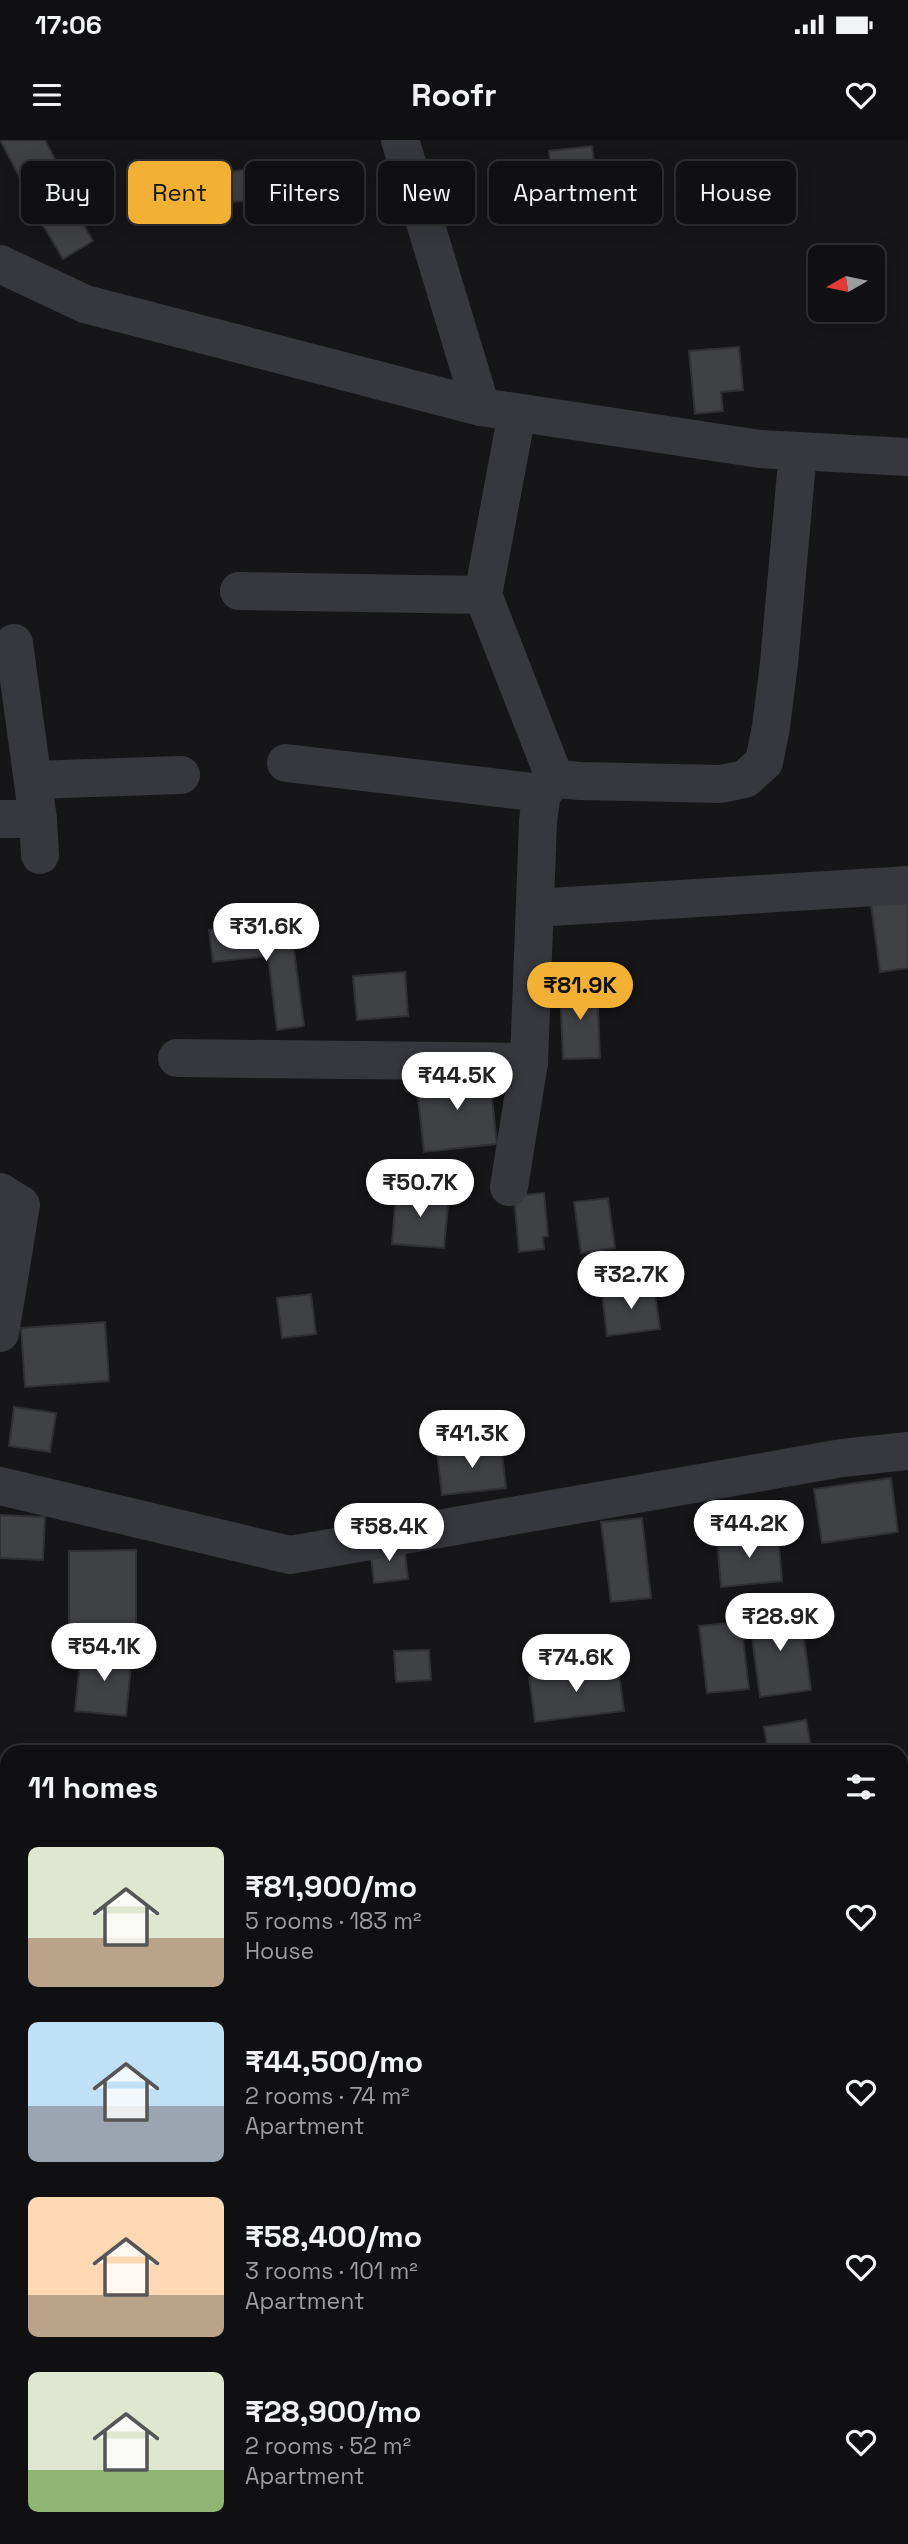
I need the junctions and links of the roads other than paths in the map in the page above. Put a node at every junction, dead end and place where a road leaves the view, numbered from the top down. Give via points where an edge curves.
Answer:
1 (400, 140) edge
2 (0, 264) edge
3 (499, 410) junction
4 (798, 451) junction
5 (908, 457) edge
6 (239, 591) dead end
7 (483, 595) junction
8 (14, 643) dead end
9 (286, 763) dead end
10 (181, 775) dead end
11 (33, 780) junction
12 (549, 786) junction
13 (0, 819) edge
14 (908, 885) edge
15 (535, 908) junction
16 (177, 1058) dead end
17 (529, 1062) junction
18 (509, 1187) dead end
19 (0, 1192) edge
20 (0, 1333) edge
21 (908, 1451) edge
22 (0, 1486) edge

1 - 3 street
2 - 3 street via 86,304
3 - 4 street
3 - 7 street
4 - 5 street
4 - 12 street via 779,663 764,762 745,779 721,784 581,781
6 - 7 street
7 - 12 street
8 - 11 street
9 - 12 street
10 - 11 street
11 - 13 street via 39,837
12 - 15 street via 538,821
14 - 15 street
15 - 17 street
16 - 17 street
17 - 18 street
19 - 20 street via 21,1205
21 - 22 street via 842,1458 290,1555

